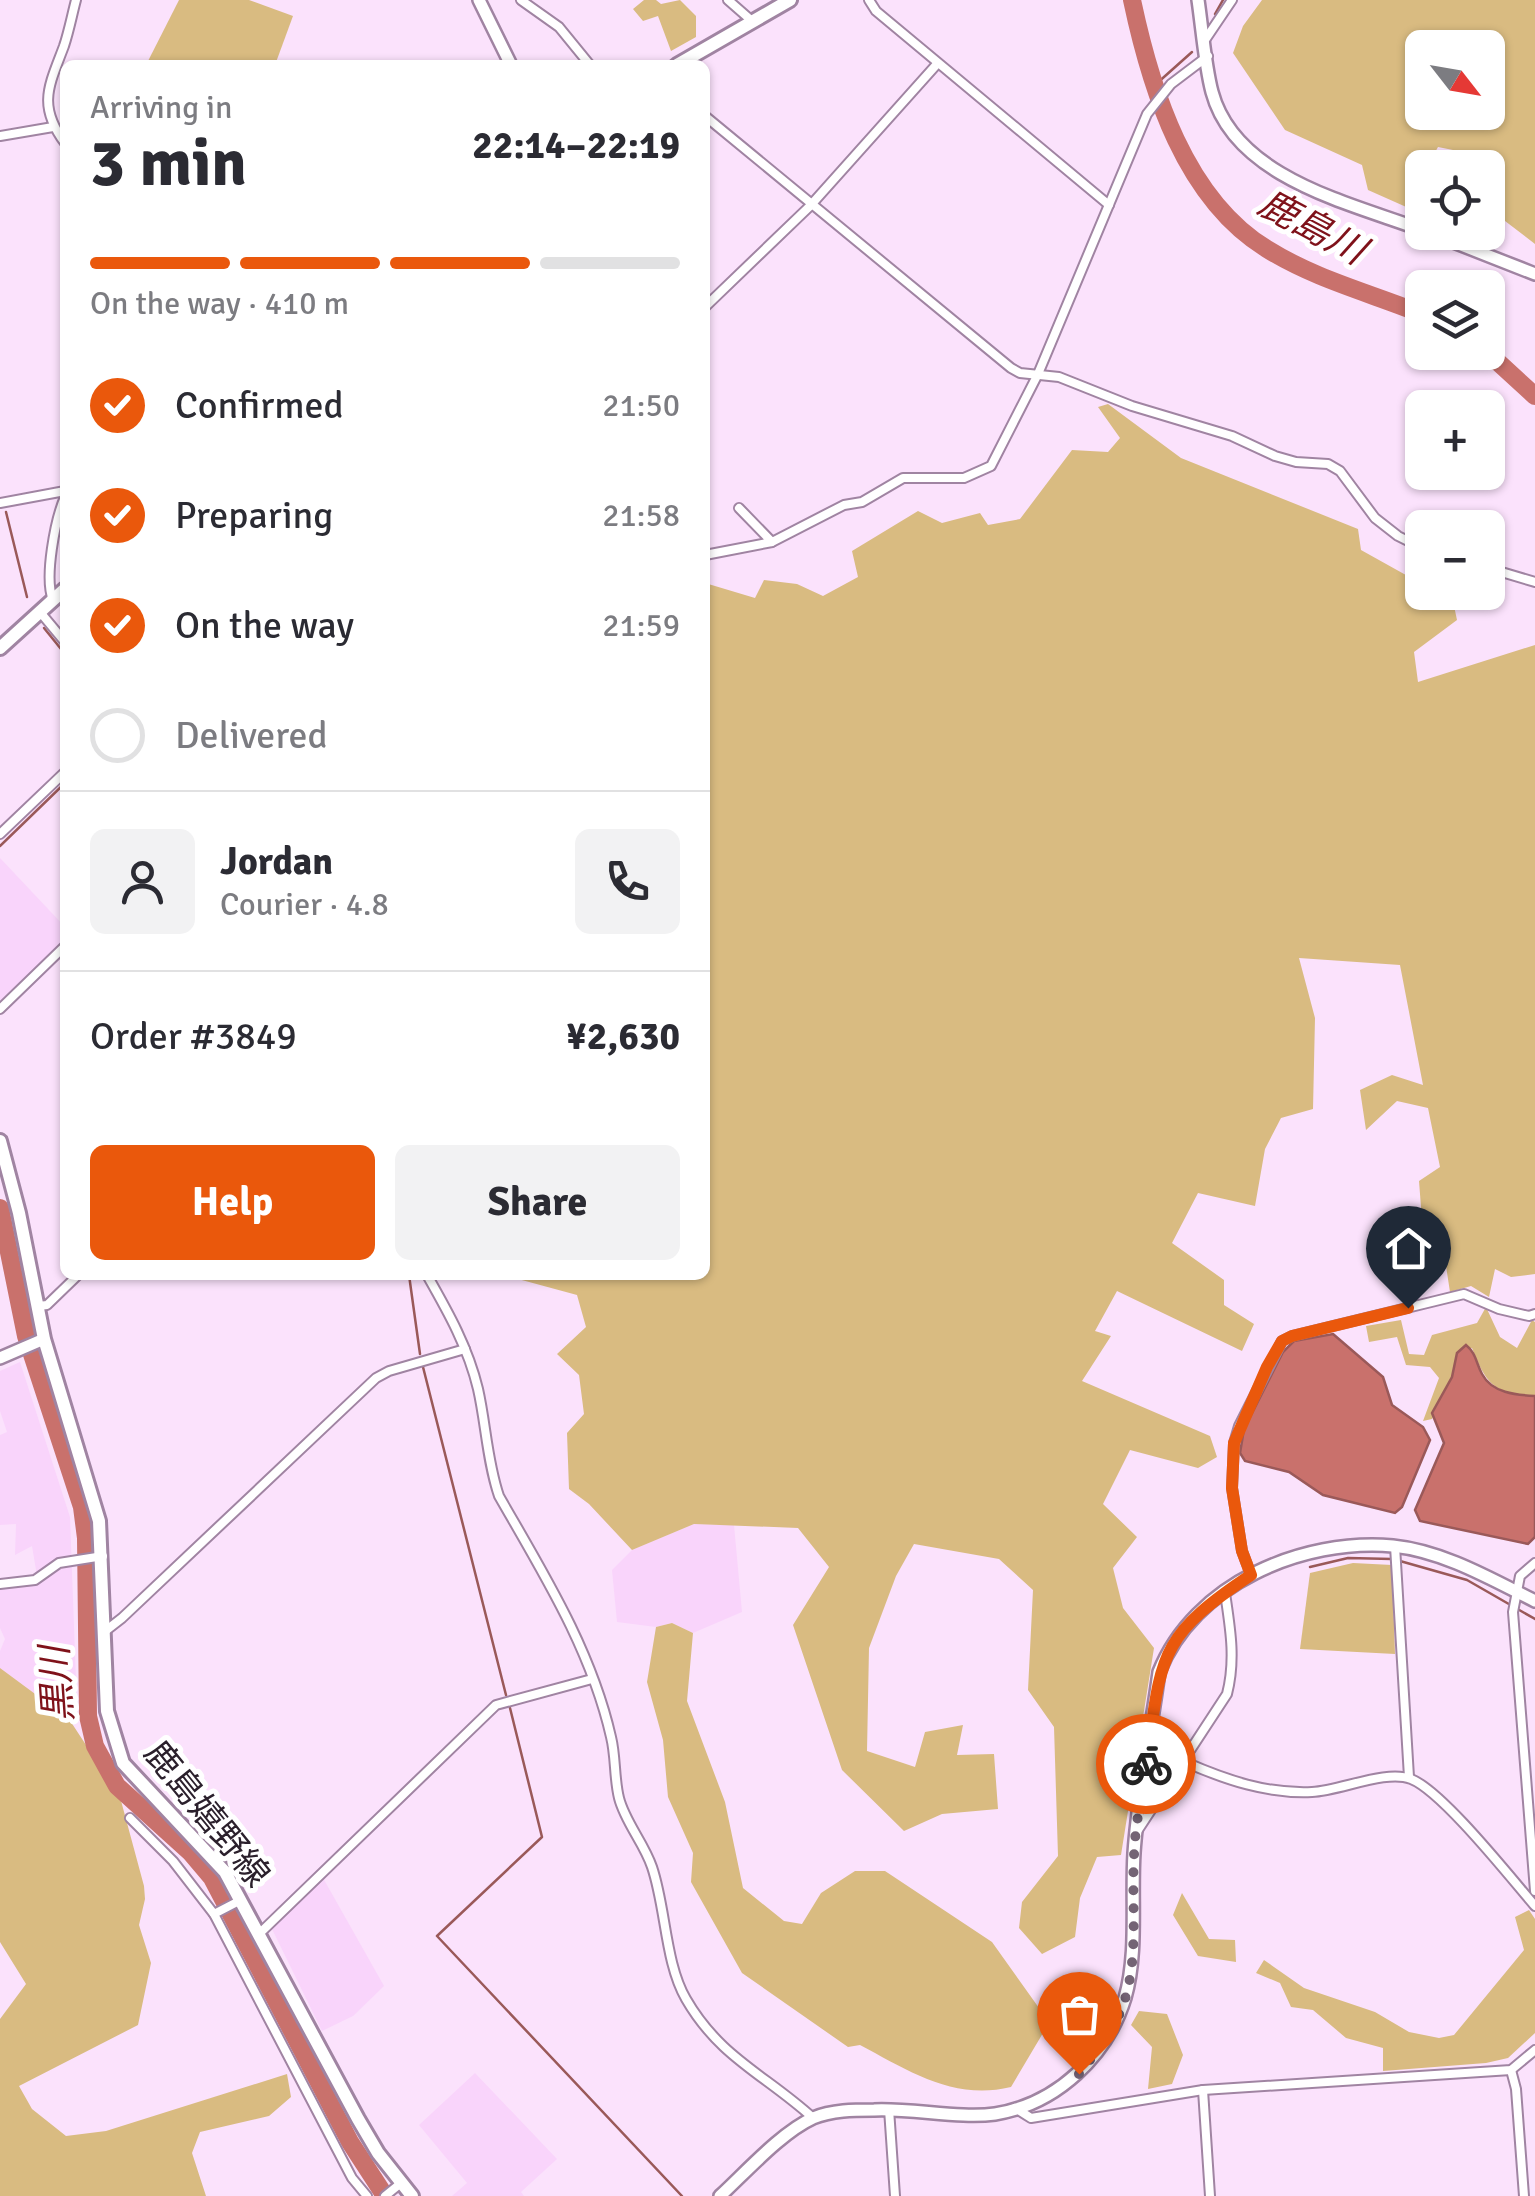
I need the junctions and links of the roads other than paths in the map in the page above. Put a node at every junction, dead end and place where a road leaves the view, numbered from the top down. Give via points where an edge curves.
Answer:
1 (76, 0) edge
2 (479, 0) edge
3 (521, 0) edge
4 (728, 0) edge
5 (790, 0) edge
6 (869, 0) edge
7 (1198, 0) edge
8 (1232, 0) edge
9 (752, 22) junction
10 (1205, 40) junction
11 (1208, 56) junction
12 (509, 60) edge
13 (586, 60) edge
14 (686, 60) edge
15 (936, 64) junction
16 (710, 120) edge
17 (53, 127) junction
18 (0, 136) edge
19 (60, 136) edge
20 (1109, 205) junction
21 (810, 206) junction
22 (1405, 224) edge
23 (1472, 250) edge
24 (1535, 274) edge
25 (710, 302) edge
26 (1038, 374) junction
27 (60, 495) edge
28 (0, 504) edge
29 (60, 508) edge
30 (738, 508) dead end
31 (1405, 540) edge
32 (772, 542) junction
33 (710, 554) edge
34 (1505, 573) edge
35 (1535, 582) edge
36 (60, 594) edge
37 (53, 600) junction
38 (40, 612) junction
39 (60, 636) edge
40 (0, 648) edge
41 (60, 777) edge
42 (0, 834) edge
43 (60, 951) edge
44 (0, 1009) edge
45 (0, 1140) edge
46 (73, 1280) edge
47 (429, 1280) edge
48 (38, 1306) junction
49 (1535, 1314) edge
50 (44, 1339) junction
51 (465, 1349) junction
52 (0, 1358) edge
53 (1394, 1546) junction
54 (102, 1556) junction
55 (1535, 1563) edge
56 (1251, 1575) junction
57 (0, 1584) edge
58 (1225, 1592) junction
59 (1516, 1592) junction
60 (1535, 1601) edge
61 (104, 1632) junction
62 (592, 1679) junction
63 (1185, 1762) junction
64 (1408, 1777) junction
65 (130, 1818) dead end
66 (1136, 1833) junction
67 (1535, 1891) edge
68 (238, 1902) junction
69 (1535, 1906) edge
70 (217, 1913) junction
71 (259, 1934) junction
72 (1535, 2050) edge
73 (1511, 2070) junction
74 (1203, 2090) junction
75 (1015, 2108) junction
76 (889, 2109) junction
77 (813, 2118) junction
78 (397, 2186) junction
79 (366, 2196) edge
80 (385, 2196) edge
81 (412, 2196) edge
82 (720, 2196) edge
83 (895, 2196) edge
84 (1210, 2196) edge
85 (1524, 2196) edge

1 - 17 street via 47,90
2 - 12 street
3 - 13 street via 558,27
4 - 9 street
5 - 9 main road
6 - 15 street
7 - 10 street
8 - 10 street
9 - 14 main road
10 - 11 street
11 - 20 street via 1171,84 1147,114
11 - 22 street via 1224,119 1264,164
15 - 20 street
15 - 21 street
16 - 21 street
17 - 18 street
17 - 19 street
20 - 26 street
21 - 25 street
21 - 26 street via 993,356 1020,373
23 - 24 street
26 - 31 street via 1275,456 1328,464 1375,518
26 - 32 street via 983,472 903,478
27 - 28 street
29 - 37 street via 48,588
30 - 32 street
32 - 33 street
34 - 35 street
36 - 37 main road
37 - 38 main road
38 - 39 street
38 - 40 main road
41 - 42 street
43 - 44 street
45 - 48 main road, 鹿島嬉野線
46 - 48 street
47 - 51 street
48 - 50 main road, 鹿島嬉野線
49 - 56 street via 1464,1294 1282,1341 1234,1443 1232,1488
50 - 52 street
50 - 54 main road, 鹿島嬉野線 via 91,1486
51 - 61 street via 376,1378
51 - 62 street via 499,1496 567,1615
53 - 56 street via 1346,1546 1292,1557
53 - 59 street via 1454,1563
53 - 64 street
54 - 57 street via 73,1558 35,1580
54 - 61 main road, 鹿島嬉野線
55 - 59 street via 1520,1576
56 - 58 street
58 - 63 street via 1232,1674 1227,1694
58 - 66 street via 1187,1624 1160,1672
59 - 60 street
59 - 67 street
61 - 68 main road, 鹿島嬉野線 via 107,1711 123,1762 216,1861
62 - 71 street via 496,1705
62 - 77 street via 612,1738 619,1799 650,1862 685,1998 733,2058
63 - 64 street via 1244,1785 1283,1791
63 - 66 street
64 - 69 street via 1438,1798
65 - 70 street
66 - 75 street via 1130,1967 1119,2015 1079,2074 1056,2092
68 - 70 street
68 - 71 main road, 鹿島嬉野線
70 - 79 street
71 - 78 main road, 鹿島嬉野線
72 - 73 street
73 - 74 street
73 - 85 street
74 - 75 street via 1031,2118
74 - 84 street
75 - 76 street via 994,2114
76 - 77 street
76 - 83 street
77 - 82 street
78 - 80 street
78 - 81 main road, 鹿島嬉野線

